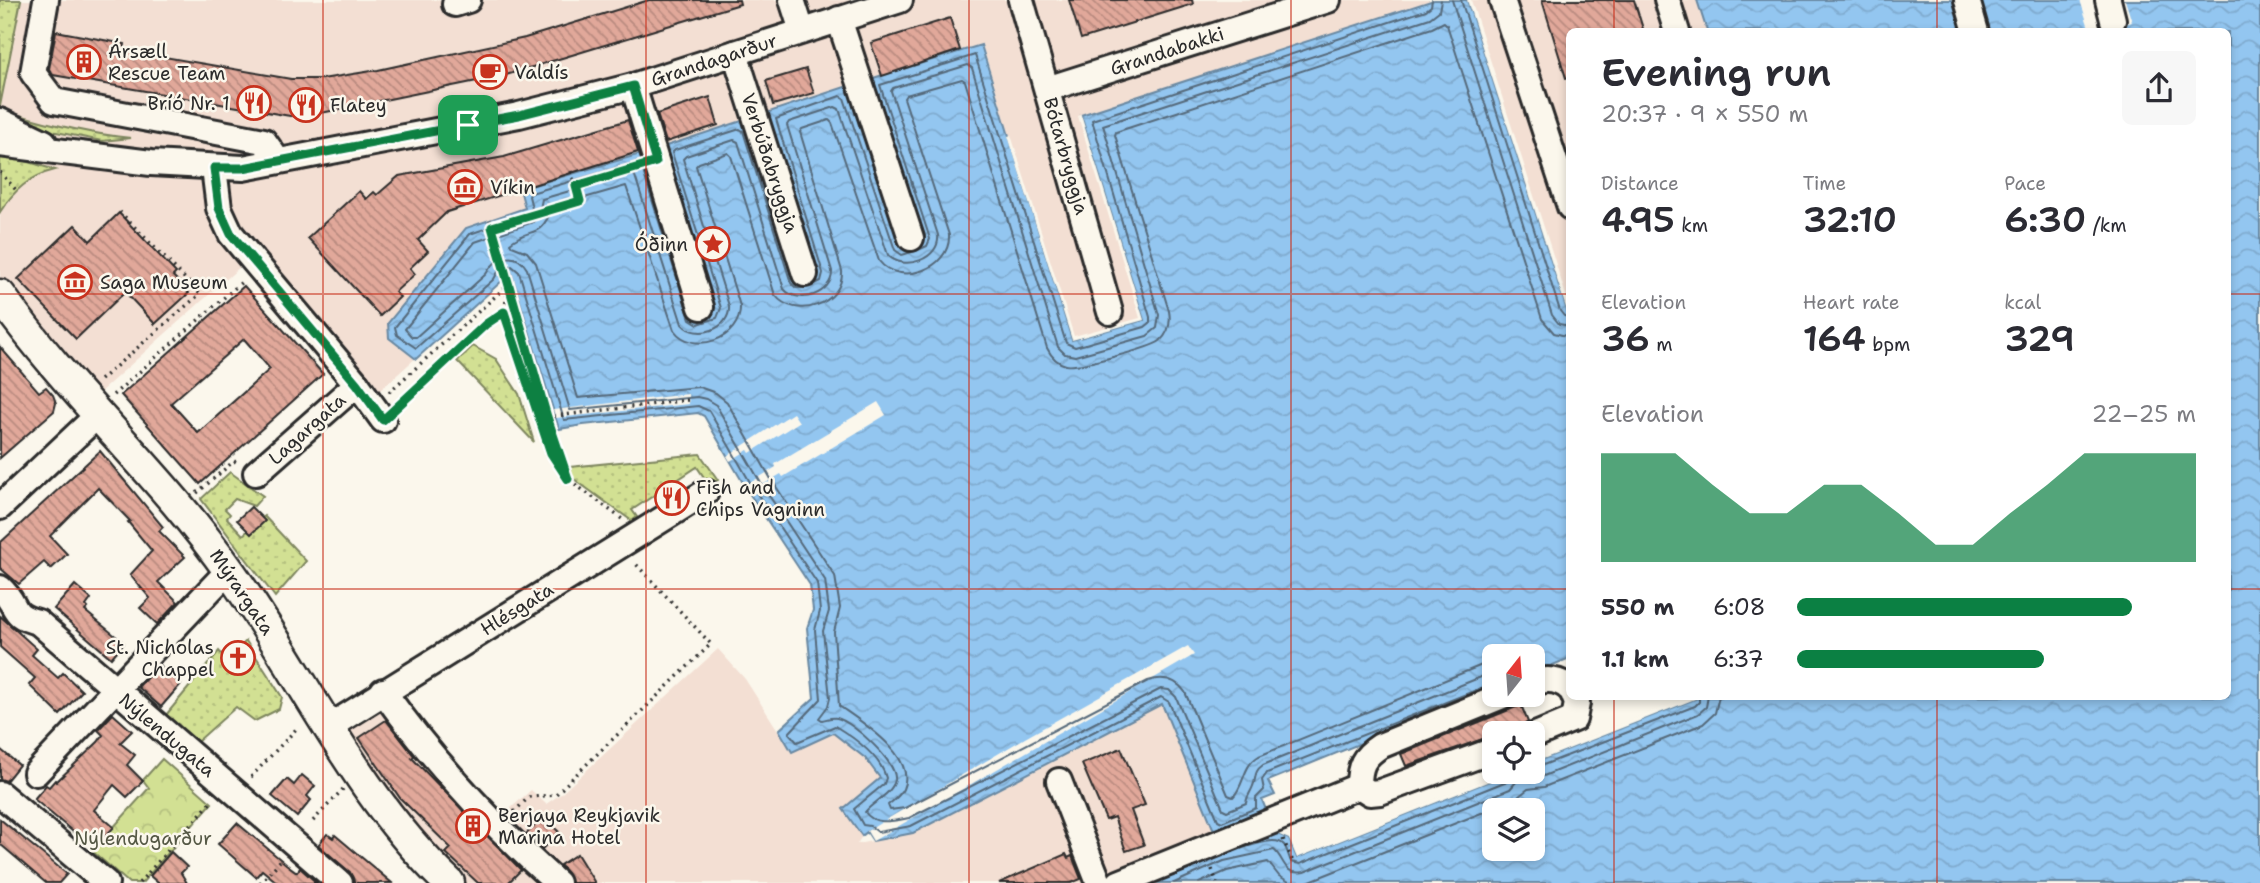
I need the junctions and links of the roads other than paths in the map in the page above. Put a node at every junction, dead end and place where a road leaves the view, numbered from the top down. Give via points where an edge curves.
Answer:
1 (47, 0) edge
2 (792, 0) edge
3 (900, 0) edge
4 (1021, 0) edge
5 (1328, 0) edge
6 (1502, 0) edge
7 (1667, 0) edge
8 (1966, 0) edge
9 (839, 19) junction
10 (1676, 28) edge
11 (1975, 28) edge
12 (802, 32) junction
13 (735, 53) junction
14 (633, 86) junction
15 (1047, 89) junction
16 (0, 121) edge
17 (0, 144) edge
18 (70, 152) junction
19 (278, 161) junction
20 (214, 168) junction
21 (1566, 196) edge
22 (911, 238) dead end
23 (805, 274) dead end
24 (5, 305) edge
25 (701, 307) dead end
26 (1110, 312) dead end
27 (357, 384) junction
28 (106, 404) junction
29 (383, 420) road end
30 (256, 473) road end
31 (706, 492) dead end
32 (0, 507) edge
33 (229, 570) junction
34 (0, 588) edge
35 (1545, 681) edge
36 (1566, 686) edge
37 (115, 691) junction
38 (383, 691) junction
39 (1576, 700) edge
40 (1482, 704) edge
41 (318, 722) junction
42 (1545, 731) edge
43 (1482, 754) edge
44 (36, 773) dead end
45 (1059, 781) dead end
46 (1359, 786) junction
47 (0, 794) edge
48 (96, 881) edge
49 (340, 883) edge
50 (449, 883) edge
51 (558, 883) edge
52 (1100, 883) edge
53 (1119, 883) edge

1 - 19 street via 33,73 54,101 264,141
2 - 12 street
3 - 9 street, Grandagarður
4 - 15 street, Bótarbryggja
5 - 15 street, Grandabakki
6 - 21 street
7 - 10 street
8 - 11 street
9 - 12 street, Grandagarður
9 - 22 street
12 - 13 street, Grandagarður
13 - 14 street, Grandagarður
13 - 23 street, Verbúðabryggja
14 - 19 street, Grandagarður via 519,115
14 - 25 street
15 - 26 street, Bótarbryggja
16 - 18 street, Grandagarður
17 - 18 street, Grandagarður
18 - 20 street, Grandagarður
19 - 20 street, Grandagarður
20 - 27 street via 223,220 231,234
24 - 28 main road, Mýrargata
27 - 29 street
27 - 30 street, Lagargata
28 - 32 street
28 - 33 main road, Mýrargata via 162,486
31 - 38 street, Hlésgata
33 - 37 street
33 - 41 main road, Mýrargata
34 - 37 street, Nýlendugata via 22,619 38,622
35 - 36 street
37 - 44 street
37 - 49 street, Nýlendugata
38 - 41 street, Hlésgata
38 - 51 street via 506,837
39 - 42 street via 1574,719
40 - 46 street via 1380,746 1363,758
41 - 50 main road, Mýrargata via 411,844
43 - 46 street via 1380,792 1370,793
45 - 52 street
46 - 53 street via 1277,830
47 - 48 street

